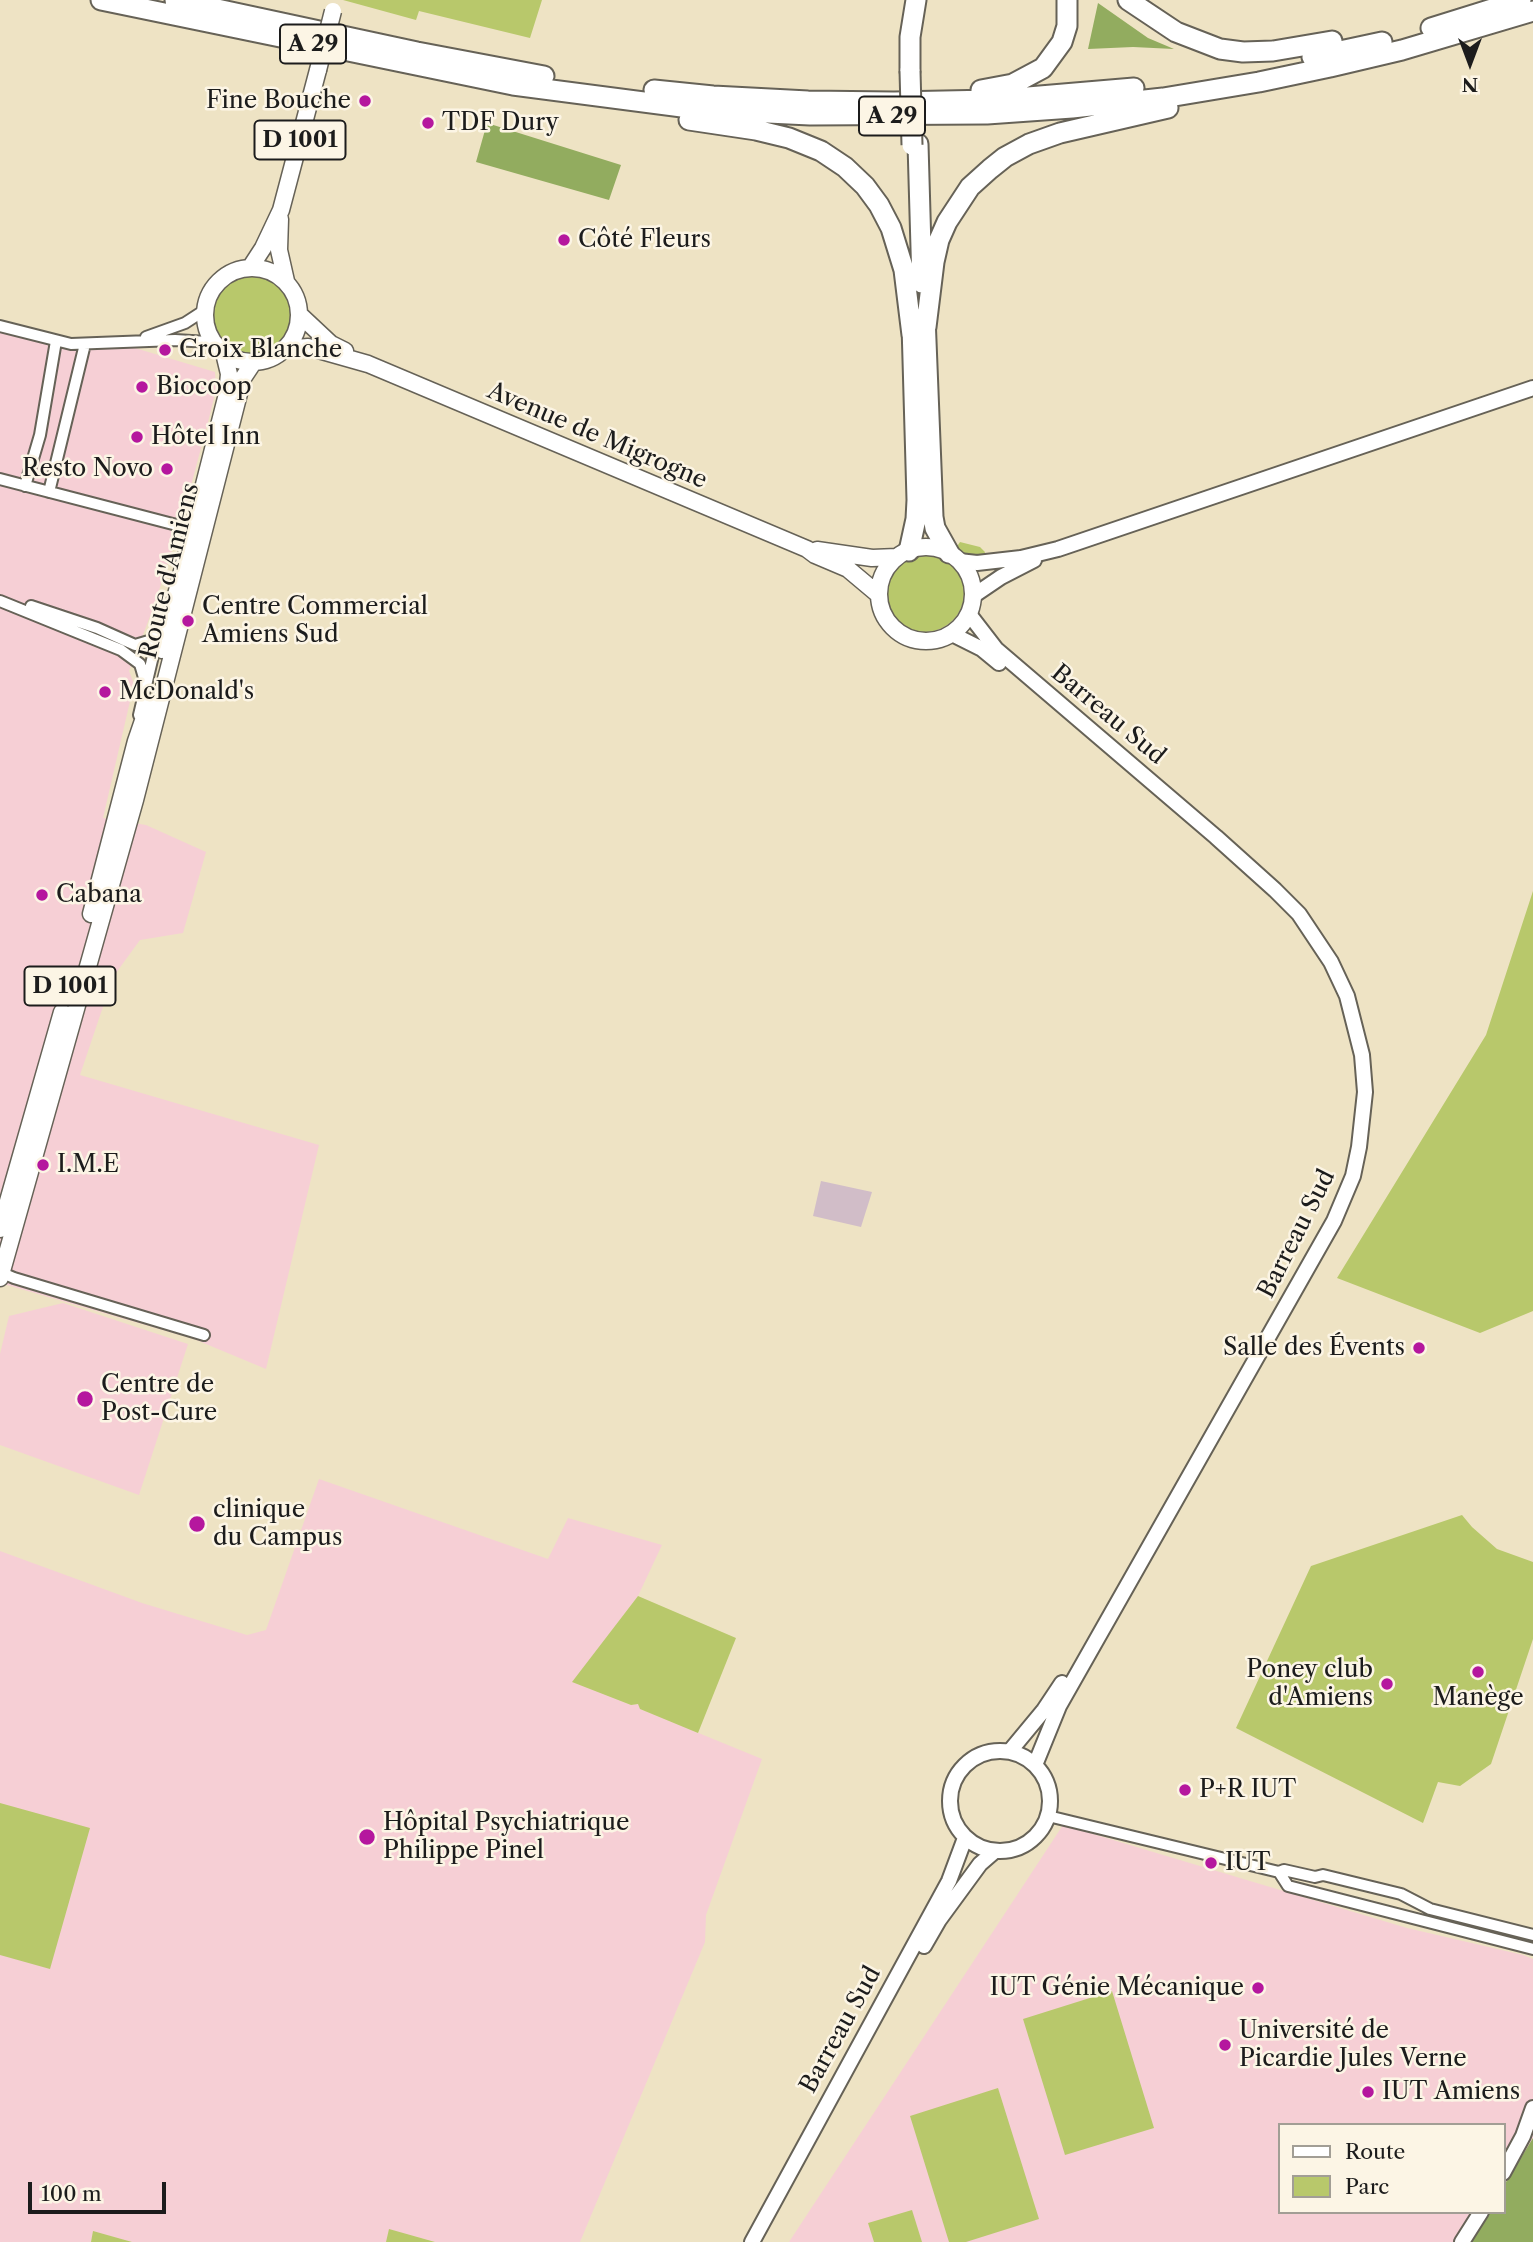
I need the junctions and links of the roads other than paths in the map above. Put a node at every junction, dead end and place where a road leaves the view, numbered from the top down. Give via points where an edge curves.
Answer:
1 (102, 0) edge
2 (175, 0) edge
3 (916, 0) edge
4 (925, 0) edge
5 (1067, 0) edge
6 (1128, 0) edge
7 (1521, 0) edge
8 (335, 5) edge
9 (1533, 11) edge
10 (1377, 43) junction
11 (913, 70) junction
12 (1259, 82) junction
13 (524, 86) junction
14 (894, 102) junction
15 (281, 210) junction
16 (250, 268) junction
17 (286, 281) junction
18 (205, 310) junction
19 (300, 315) junction
20 (0, 326) edge
21 (919, 331) junction
22 (56, 341) junction
23 (120, 343) junction
24 (85, 344) junction
25 (286, 349) junction
26 (220, 350) junction
27 (253, 363) junction
28 (368, 365) junction
29 (1533, 388) edge
30 (0, 480) edge
31 (25, 486) junction
32 (49, 492) junction
33 (192, 529) junction
34 (807, 548) junction
35 (1058, 549) junction
36 (903, 554) junction
37 (954, 557) junction
38 (184, 560) junction
39 (879, 595) junction
40 (973, 596) junction
41 (5, 603) edge
42 (969, 614) junction
43 (159, 633) junction
44 (952, 634) junction
45 (145, 683) junction
46 (136, 741) junction
47 (0, 1229) edge
48 (1, 1274) edge
49 (204, 1335) dead end
50 (1010, 1751) junction
51 (1035, 1765) junction
52 (1048, 1816) junction
53 (965, 1838) junction
54 (995, 1851) junction
55 (1279, 1872) junction
56 (1533, 1935) edge
57 (1533, 1949) edge
58 (1533, 2108) edge
59 (1505, 2169) edge
60 (1480, 2214) edge
61 (751, 2242) edge
62 (762, 2242) edge
63 (1462, 2242) edge

1 - 13 highway, A 29
2 - 14 highway, A 29 via 561,79 713,96
3 - 11 highway via 910,37
4 - 11 highway
5 - 14 highway via 1062,42 1043,68 1013,84 988,90
6 - 10 highway via 1176,33 1243,52 1359,36
7 - 10 highway, A 29
8 - 15 main road, D 1001, bridge
9 - 12 highway, A 29 via 1402,50
10 - 14 highway, A 29 via 1159,85 993,100
11 - 21 highway
12 - 13 highway, A 29 via 1072,108 930,116 705,110
12 - 21 highway via 1238,92 1060,134 1005,157 970,187 947,222 933,262
13 - 21 highway via 618,110 756,130 821,151 845,167 879,205 891,228
15 - 16 main road, D 1001
15 - 17 main road, D 1001 via 279,250
16 - 17 main road via 269,271
16 - 18 main road via 219,281
17 - 19 main road via 296,296
18 - 23 street via 169,330
18 - 26 main road via 207,330
19 - 25 main road
19 - 28 main road, Avenue de Migrogne via 331,344
20 - 22 street
21 - 36 highway via 916,519
21 - 37 highway via 933,517
22 - 24 street
22 - 31 street via 40,435
23 - 24 street
23 - 26 street via 195,340
24 - 32 street
25 - 27 main road
25 - 28 main road, Avenue de Migrogne via 308,347
26 - 27 main road via 233,359
26 - 33 main road, Route d'Amiens / D 1001 via 229,374 227,394
27 - 48 main road, Route d'Amiens / D 1001 via 243,378 135,800
28 - 34 main road, Avenue de Migrogne
29 - 35 main road
30 - 31 street
31 - 32 street
32 - 33 street
33 - 38 main road, Route d'Amiens / D 1001
34 - 36 main road, Avenue de Migrogne via 872,558
34 - 39 main road, Avenue de Migrogne via 848,569
35 - 37 main road via 977,563
35 - 40 main road
36 - 37 main road via 925,547
36 - 39 main road via 882,578
37 - 40 main road via 970,577
38 - 43 street via 174,576
38 - 46 main road, Route d'Amiens / D 1001
39 - 44 main road via 883,615 905,637 926,642
40 - 42 main road
41 - 43 street via 34,606 135,645
41 - 45 street via 121,650 140,664
42 - 44 main road
42 - 51 main road, Barreau Sud via 996,649 1299,914 1347,996 1362,1055 1365,1092 1353,1176 1334,1221 1059,1706
43 - 45 street
44 - 50 main road, Barreau Sud via 982,649 1269,893 1304,931 1328,969 1349,1021 1358,1074 1352,1155 1326,1223 1067,1675
45 - 46 street
46 - 47 main road, Route d'Amiens / D 1001
48 - 49 street
50 - 51 main road
50 - 53 main road via 971,1759 958,1773 951,1807
51 - 52 main road via 1049,1793
52 - 54 main road via 1030,1841
52 - 55 street
53 - 54 main road
53 - 61 main road, Barreau Sud via 948,1881
54 - 62 main road, Barreau Sud via 939,1920
55 - 56 street via 1323,1875
55 - 57 street via 1288,1886
58 - 59 main road
60 - 63 main road

